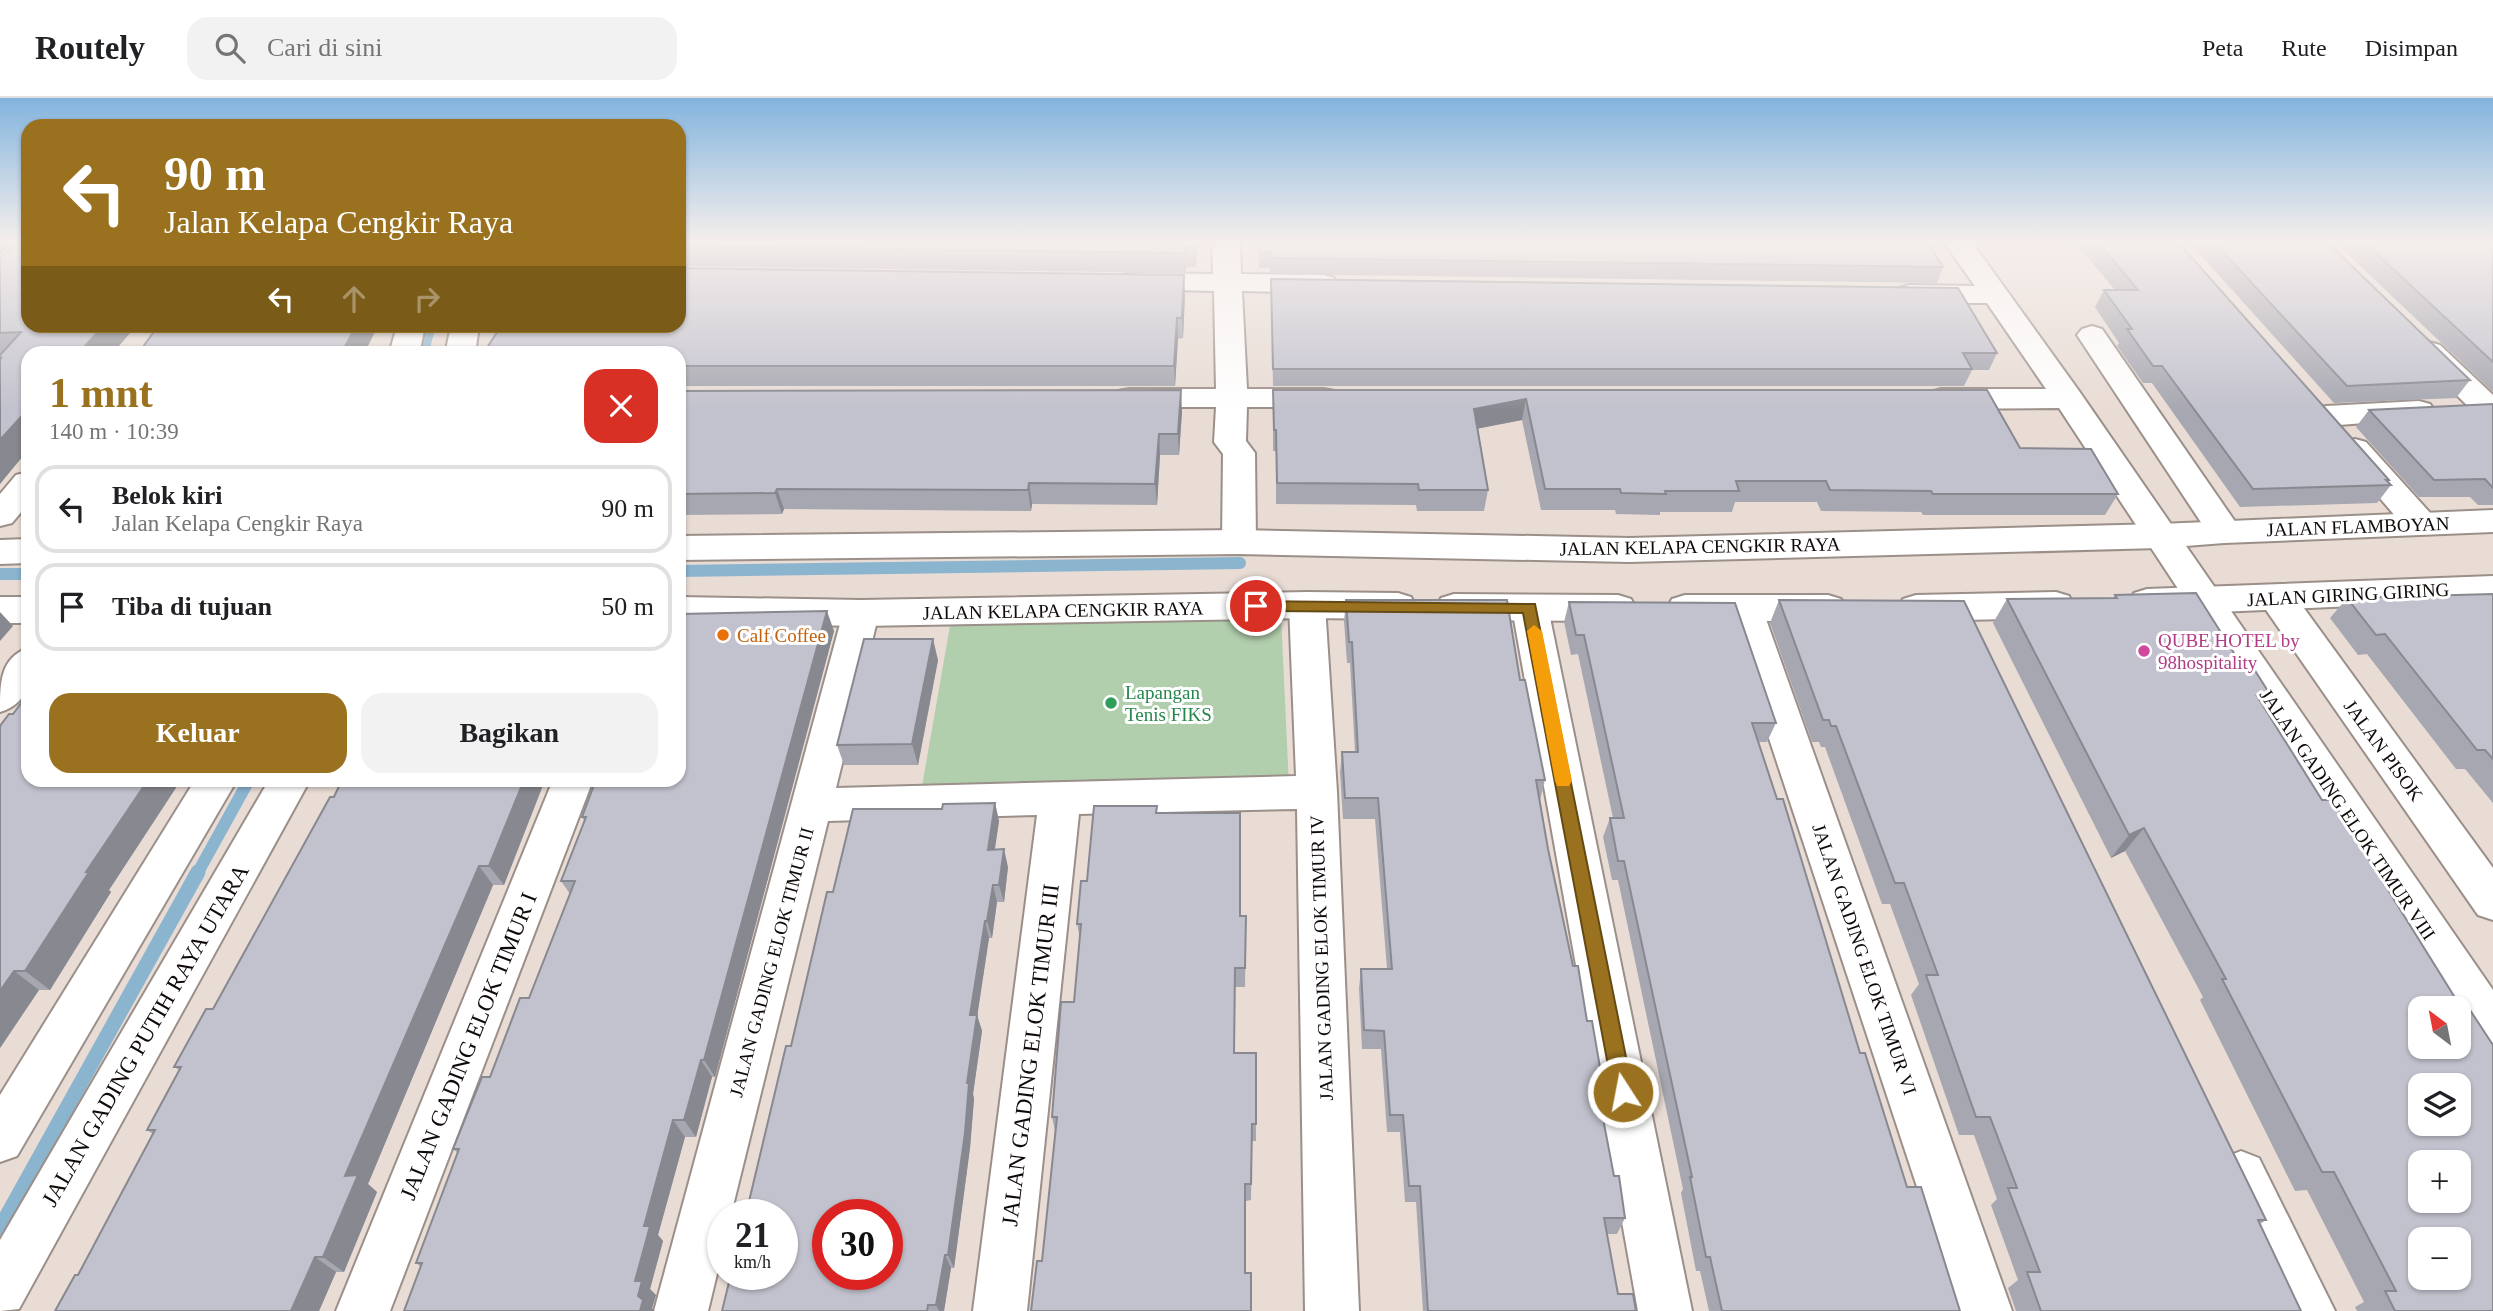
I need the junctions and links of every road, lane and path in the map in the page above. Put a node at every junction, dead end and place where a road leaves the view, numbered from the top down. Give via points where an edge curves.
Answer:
1 (1228, 298) edge
2 (1997, 298) edge
3 (2411, 334) edge
4 (2092, 335) dead end
5 (1094, 398) edge
6 (1232, 398) junction
7 (1357, 398) edge
8 (2068, 398) junction
9 (1912, 399) edge
10 (2490, 408) edge
11 (21, 491) edge
12 (0, 515) edge
13 (2414, 517) junction
14 (2493, 521) edge
15 (2219, 532) junction
16 (2166, 536) junction
17 (1224, 542) junction
18 (686, 548) edge
19 (21, 551) edge
20 (0, 552) edge
21 (2493, 588) edge
22 (2275, 598) junction
23 (2203, 600) junction
24 (1307, 605) junction
25 (1530, 608) junction
26 (1744, 608) junction
27 (1965, 608) junction
28 (0, 610) edge
29 (21, 610) edge
30 (686, 610) edge
31 (861, 613) junction
32 (1982, 645) edge
33 (21, 671) edge
34 (0, 698) edge
35 (213, 787) edge
36 (286, 787) edge
37 (570, 787) edge
38 (1317, 792) junction
39 (1060, 799) junction
40 (813, 805) junction
41 (2493, 902) edge
42 (2493, 1028) edge
43 (2222, 1136) edge
44 (0, 1139) edge
45 (0, 1290) edge
46 (363, 1311) edge
47 (681, 1311) edge
48 (1000, 1311) edge
49 (1332, 1311) edge
50 (1665, 1311) edge
51 (1985, 1311) edge
52 (2308, 1311) edge

1 - 6 street
2 - 8 street, JALAN GADING ELOK TIMUR VIII
3 - 10 street
4 - 15 street
5 - 6 street
6 - 7 street
6 - 17 street via 1230,442 1239,453
8 - 9 street
8 - 16 street, JALAN GADING ELOK TIMUR VIII
10 - 13 street via 2317,406
11 - 12 street
13 - 14 street, JALAN FLAMBOYAN
13 - 15 street, JALAN FLAMBOYAN
15 - 16 street, JALAN FLAMBOYAN
16 - 17 street, JALAN KELAPA CENGKIR RAYA via 1629,550
16 - 23 street, JALAN GADING ELOK TIMUR VIII
17 - 18 street, JALAN KELAPA CENGKIR RAYA
19 - 20 street
21 - 22 street, JALAN GIRING GIRING
22 - 23 street, JALAN GIRING GIRING
22 - 41 street, JALAN PISOK
23 - 27 street, JALAN KELAPA CENGKIR RAYA
23 - 42 street, JALAN GADING ELOK TIMUR VIII
24 - 25 street, JALAN KELAPA CENGKIR RAYA
24 - 31 street, JALAN KELAPA CENGKIR RAYA
24 - 38 street, JALAN GADING ELOK TIMUR IV
25 - 26 street, JALAN KELAPA CENGKIR RAYA
25 - 50 street
26 - 27 street, JALAN KELAPA CENGKIR RAYA
26 - 51 street, JALAN GADING ELOK TIMUR VI
27 - 32 street
28 - 29 street
30 - 31 street, JALAN KELAPA CENGKIR RAYA
31 - 40 street, JALAN GADING ELOK TIMUR II
33 - 34 street
35 - 44 street
36 - 45 street, JALAN GADING PUTIH RAYA UTARA
37 - 46 street, JALAN GADING ELOK TIMUR I
38 - 39 street
38 - 49 street, JALAN GADING ELOK TIMUR IV
39 - 40 street
39 - 48 street, JALAN GADING ELOK TIMUR III
40 - 47 street, JALAN GADING ELOK TIMUR II
43 - 52 street

